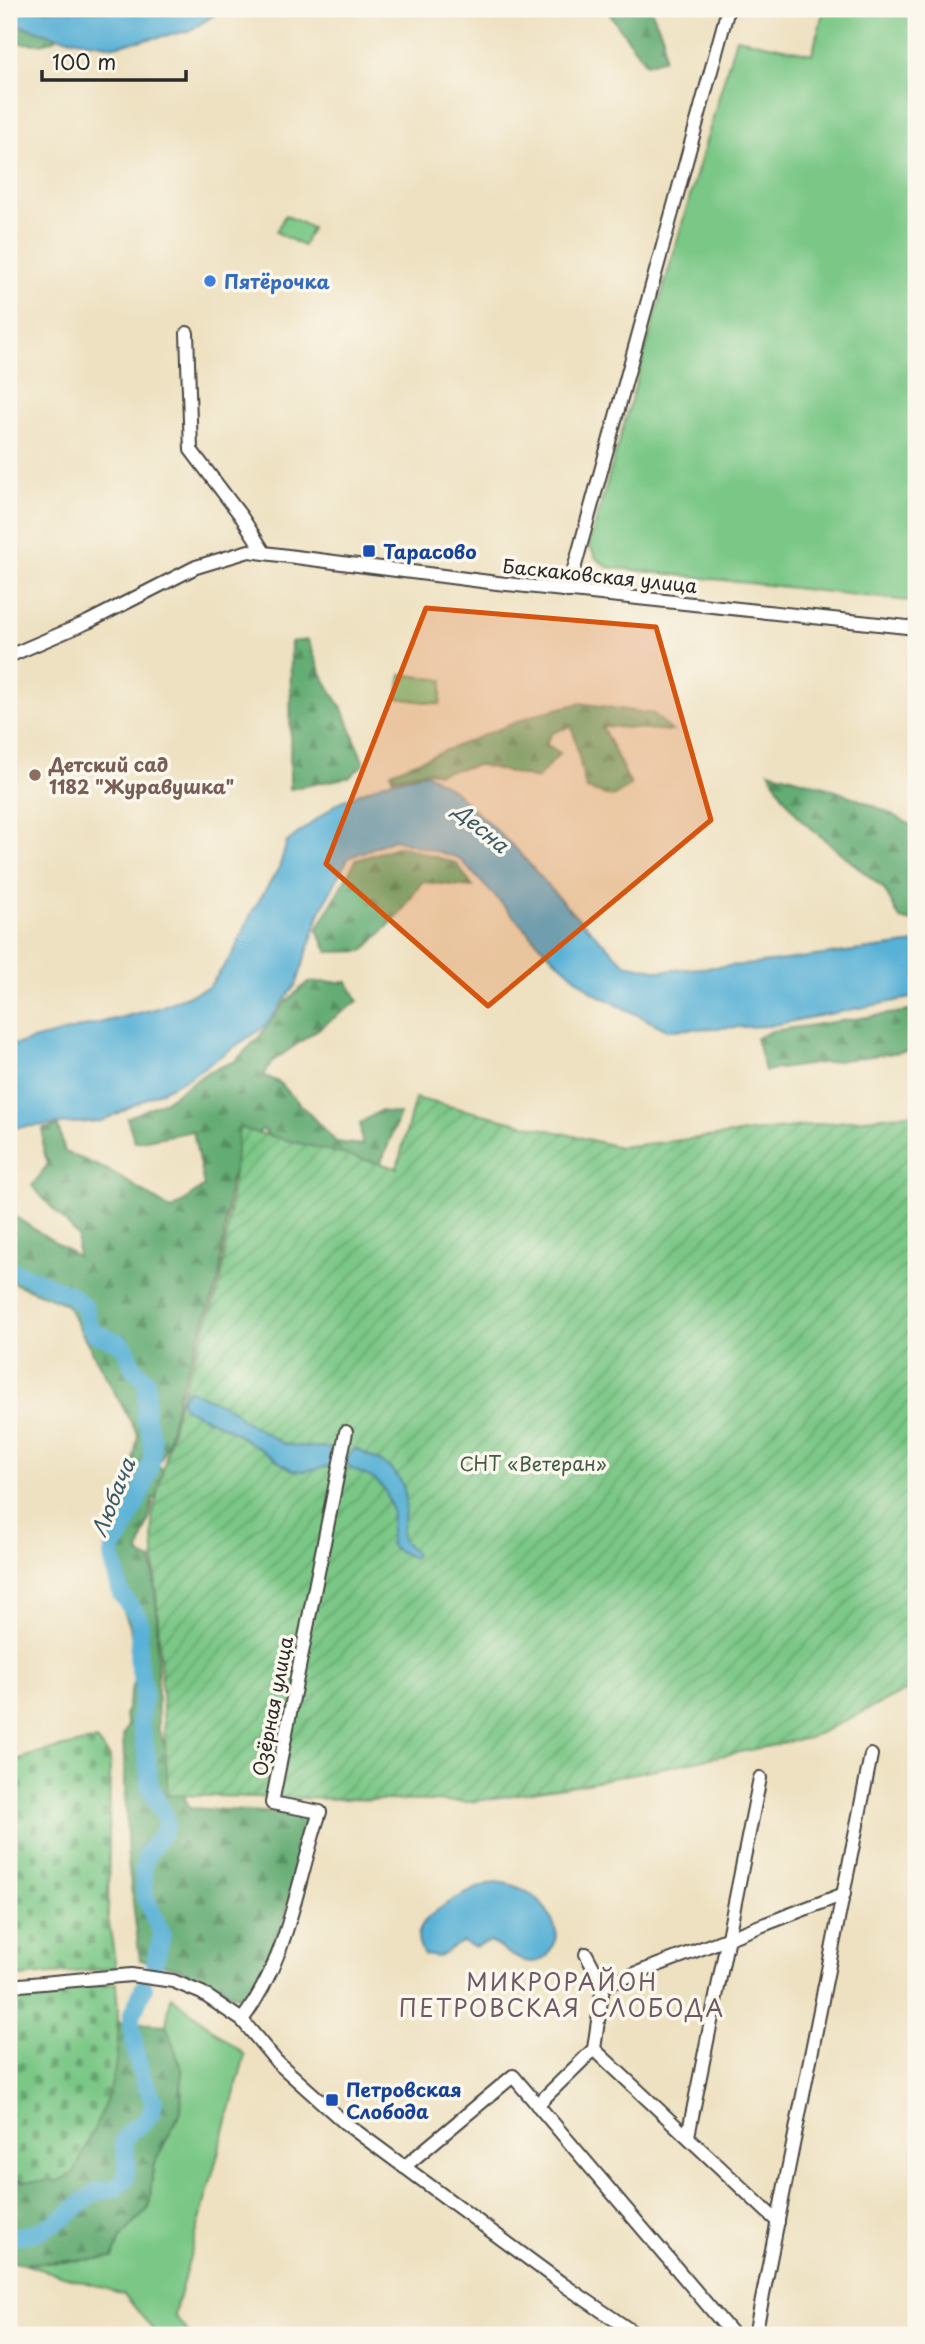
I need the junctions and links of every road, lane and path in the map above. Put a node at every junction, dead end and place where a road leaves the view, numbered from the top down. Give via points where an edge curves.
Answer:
1 (728, 9) edge
2 (187, 333) dead end
3 (264, 552) junction
4 (568, 591) junction
5 (916, 628) edge
6 (9, 656) edge
7 (346, 1432) dead end
8 (871, 1755) dead end
9 (760, 1778) dead end
10 (844, 1895) junction
11 (726, 1939) junction
12 (586, 1954) dead end
13 (9, 1986) edge
14 (603, 1986) junction
15 (242, 2021) junction
16 (594, 2049) junction
17 (537, 2105) junction
18 (688, 2136) junction
19 (404, 2167) junction
20 (778, 2222) junction
21 (637, 2335) edge
22 (733, 2335) edge
23 (755, 2335) edge

1 - 4 street
2 - 3 street via 191,450
3 - 4 street, Баскаковская улица
3 - 6 street, Баскаковская улица via 249,551 196,567
4 - 5 street, Баскаковская улица
7 - 15 street, Озёрная улица via 272,1803 320,1812 289,1927 272,1972
8 - 10 street
9 - 11 street
10 - 11 street
10 - 20 street
11 - 14 street
11 - 18 street
12 - 14 street
13 - 15 street via 131,1975 160,1978 202,1993
14 - 16 street
15 - 19 street via 310,2092
16 - 17 street
16 - 18 street
17 - 19 street via 513,2076
17 - 22 street
18 - 20 street
19 - 21 street
20 - 23 street

